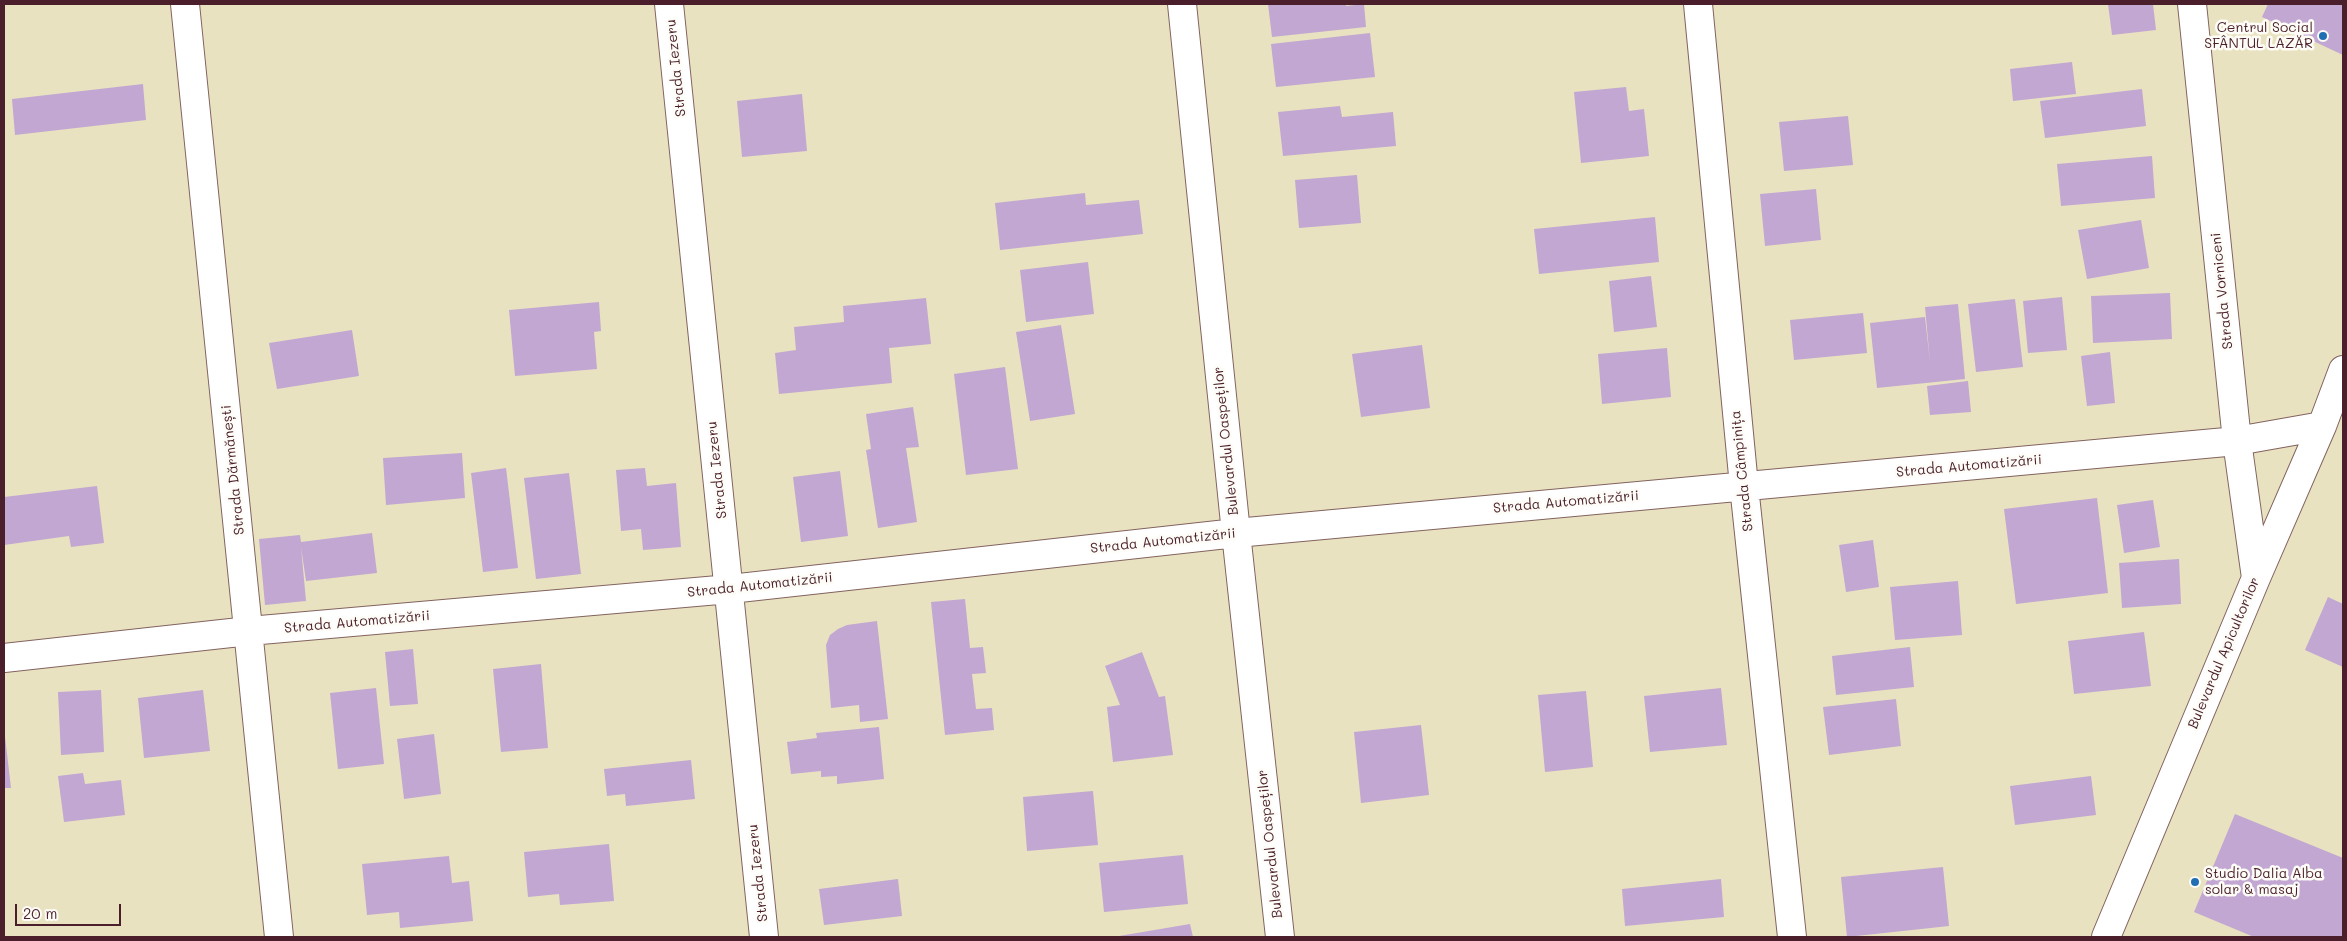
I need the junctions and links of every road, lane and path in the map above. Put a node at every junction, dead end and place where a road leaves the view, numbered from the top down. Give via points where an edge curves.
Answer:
1 (185, 4) edge
2 (669, 4) edge
3 (1182, 4) edge
4 (1698, 4) edge
5 (2192, 4) edge
6 (2343, 370) edge
7 (2322, 426) junction
8 (2237, 441) junction
9 (1744, 486) junction
10 (1236, 533) junction
11 (2256, 578) junction
12 (730, 589) junction
13 (249, 631) junction
14 (4, 658) edge
15 (279, 937) edge
16 (764, 937) edge
17 (1280, 937) edge
18 (1792, 937) edge
19 (2106, 937) edge

1 - 13 street, Strada Dărmănești
2 - 12 street, Strada Iezeru
3 - 10 street, Bulevardul Oaspeților
4 - 9 street, Strada Câmpinița
5 - 8 street, Strada Vorniceni
6 - 7 street, Bulevardul Apicultorilor
7 - 8 street, Strada Automatizării
7 - 11 street, Bulevardul Apicultorilor
8 - 9 street, Strada Automatizării
8 - 11 street, Strada Vorniceni
9 - 10 street, Strada Automatizării
9 - 18 street, Strada Câmpinița
10 - 12 street, Strada Automatizării
10 - 17 street, Bulevardul Oaspeților
11 - 19 street, Bulevardul Apicultorilor
12 - 13 street, Strada Automatizării
12 - 16 street, Strada Iezeru
13 - 14 street, Strada Automatizării
13 - 15 street, Strada Dărmănești

